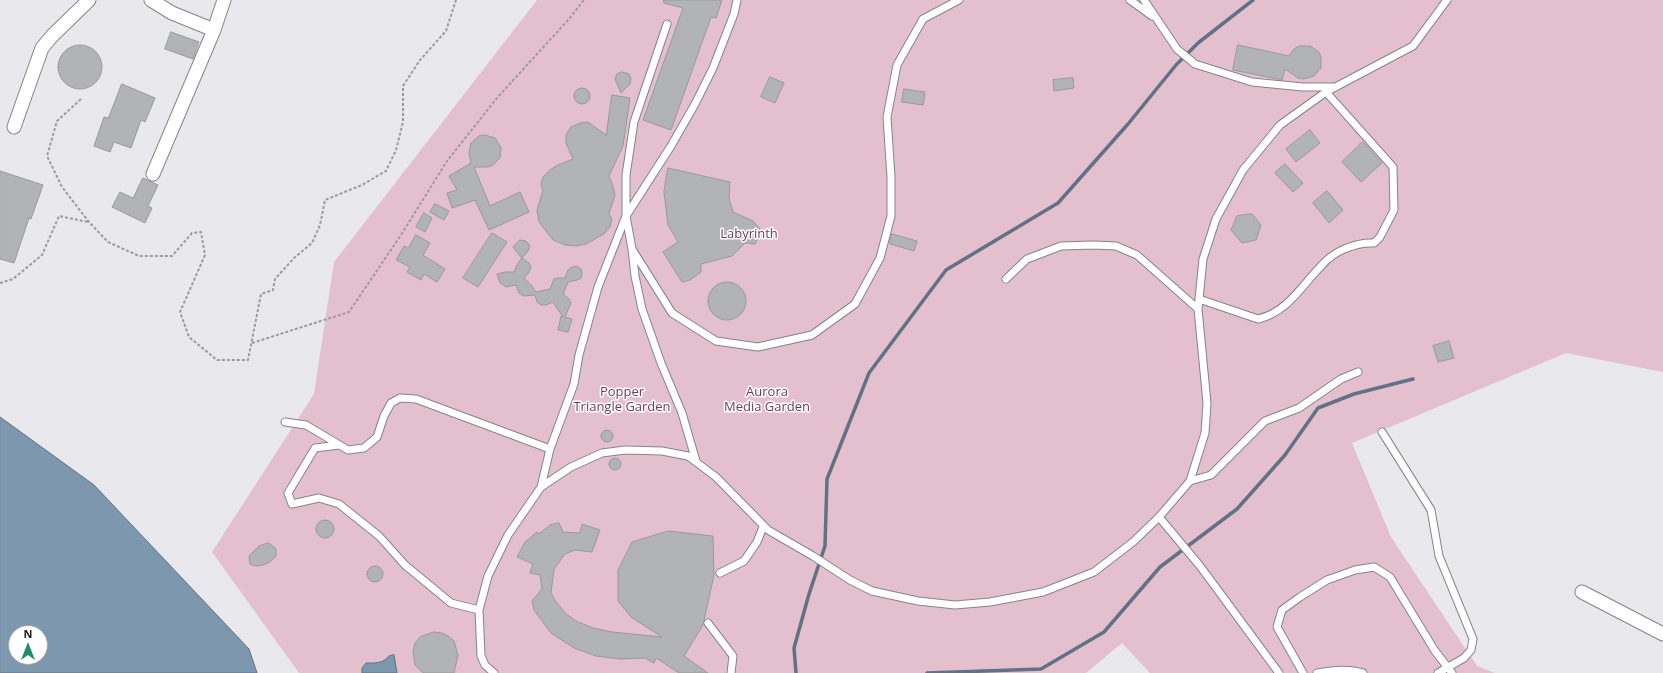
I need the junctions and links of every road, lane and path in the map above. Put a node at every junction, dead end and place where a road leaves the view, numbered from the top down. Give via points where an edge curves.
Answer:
1 (89, 0) edge
2 (151, 0) edge
3 (224, 0) edge
4 (456, 0) edge
5 (584, 0) edge
6 (737, 0) edge
7 (959, 0) edge
8 (1130, 0) edge
9 (1144, 0) edge
10 (1447, 0) edge
11 (1158, 21) junction
12 (667, 24) dead end
13 (214, 30) junction
14 (1336, 87) junction
15 (1326, 92) junction
16 (82, 99) dead end
17 (14, 127) dead end
18 (153, 174) dead end
19 (626, 216) junction
20 (89, 222) junction
21 (632, 249) junction
22 (1006, 279) dead end
23 (0, 284) edge
24 (1199, 299) junction
25 (1198, 309) junction
26 (252, 343) junction
27 (1358, 372) dead end
28 (285, 422) dead end
29 (1382, 432) dead end
30 (339, 445) junction
31 (550, 449) junction
32 (696, 461) junction
33 (1190, 481) junction
34 (541, 487) junction
35 (1159, 517) junction
36 (763, 527) junction
37 (720, 573) dead end
38 (1582, 592) dead end
39 (479, 610) junction
40 (708, 623) dead end
41 (1663, 634) edge
42 (1449, 670) edge
43 (494, 673) edge
44 (731, 673) edge
45 (1279, 673) edge
46 (1302, 673) edge
47 (1317, 673) edge
48 (1362, 673) edge
49 (1438, 673) edge

1 - 17 street via 42,48
2 - 13 street via 172,13
3 - 13 street
4 - 26 path via 446,31 420,60 403,86 403,122 396,150 386,171 362,185 325,200 320,225 312,243 275,279 273,290 261,294
5 - 26 path via 569,20 497,98 447,161 349,312
6 - 19 lane via 713,68 695,104
7 - 21 lane via 923,19 897,65 887,117 891,216 880,258 855,304 812,335 758,347 716,341 672,313
8 - 11 lane
9 - 11 lane
10 - 14 lane via 1413,46
11 - 14 lane via 1177,49 1195,64 1252,82
12 - 19 lane via 634,122 626,175
13 - 18 street
14 - 15 lane
15 - 24 lane via 1280,125 1243,170 1216,219 1203,259
15 - 24 lane via 1393,167 1394,210 1380,237 1374,243 1363,243 1347,248 1322,263 1287,304 1267,317 1258,318
16 - 20 path via 57,121 47,156 62,187
19 - 21 lane
19 - 31 lane via 598,286 579,355 574,384
20 - 23 path via 59,216 42,255 13,279
20 - 26 path via 108,242 139,256 172,256 192,233 201,232 205,255 180,312 190,337 218,360 248,360
21 - 32 lane via 642,309 682,413
22 - 25 lane via 1027,259 1061,246 1116,246 1137,255
24 - 25 lane
25 - 33 lane via 1207,403 1205,433
27 - 33 lane via 1341,380 1299,408 1265,421 1211,475
28 - 30 lane via 306,425
29 - 42 lane via 1432,510 1439,556 1473,639 1471,650
30 - 31 lane via 348,450 364,448 377,437 391,403 400,398 416,399
30 - 39 lane via 315,448 288,493 292,504 319,498 339,504 379,536 405,565 451,603
31 - 34 lane
32 - 34 lane via 688,456 662,450 602,453 570,467
32 - 36 lane via 716,477
33 - 35 lane
34 - 39 lane via 508,534 488,576
35 - 36 lane via 1133,542 1094,572 1043,592 990,602 955,605 872,591
35 - 45 lane via 1200,566
36 - 37 lane via 757,542 744,561
38 - 41 street
39 - 43 lane via 481,656 485,665
40 - 44 lane via 732,656
42 - 46 lane via 1390,577 1374,567 1355,570 1326,580 1282,610 1276,628
42 - 49 lane
47 - 48 lane via 1328,670 1352,670

